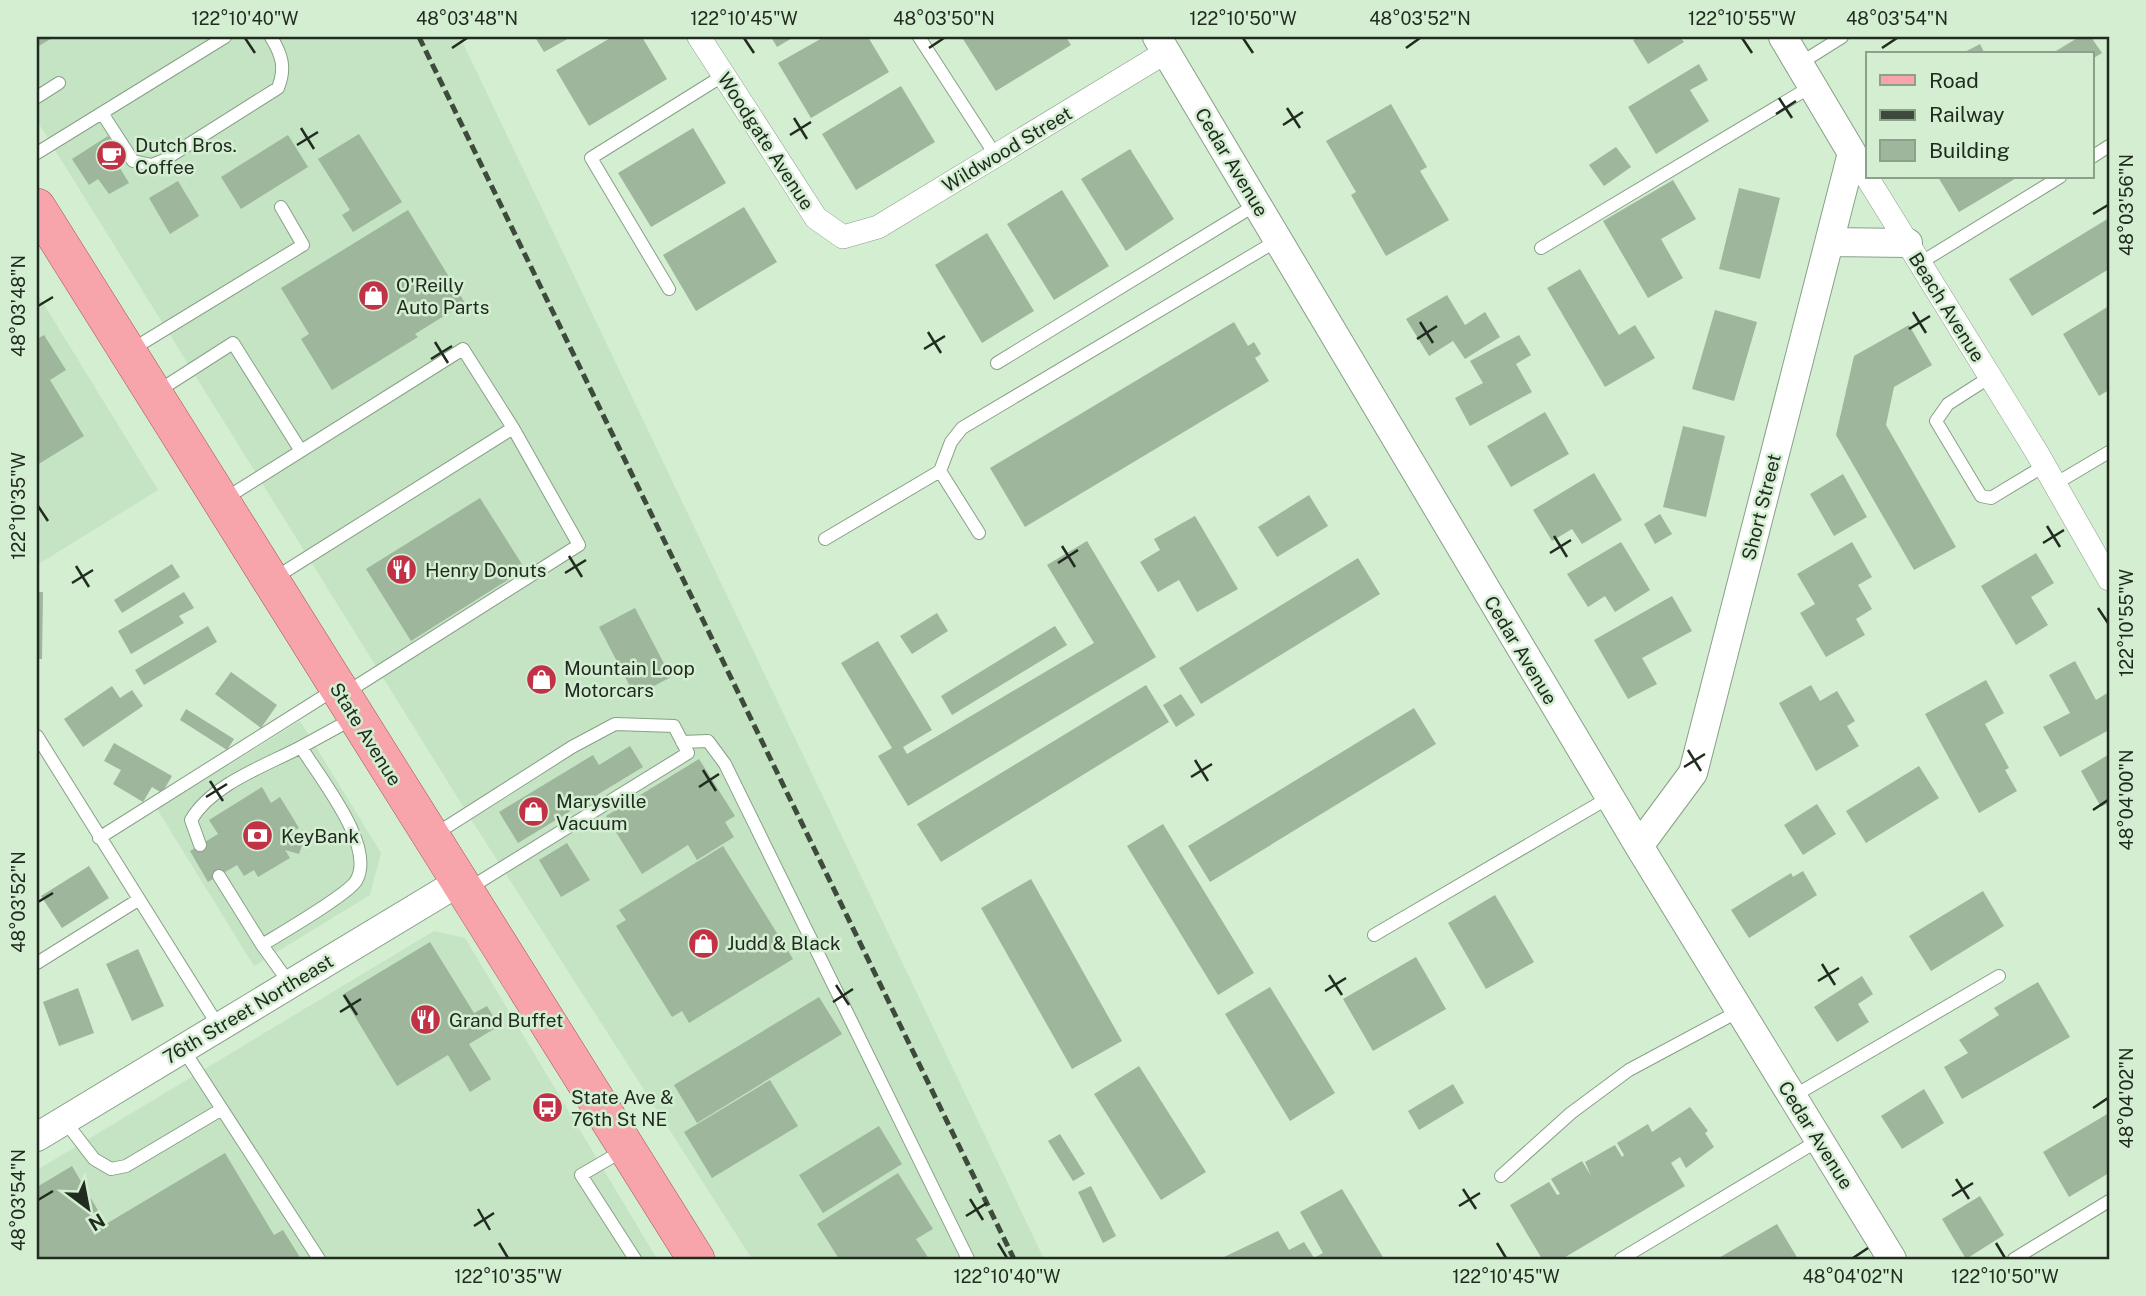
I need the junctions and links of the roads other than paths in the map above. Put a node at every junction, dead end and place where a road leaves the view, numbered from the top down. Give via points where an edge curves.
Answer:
1 (225, 37) edge
2 (271, 37) edge
3 (699, 37) edge
4 (919, 37) edge
5 (1783, 37) edge
6 (1842, 37) edge
7 (1162, 44) edge
8 (724, 75) junction
9 (1806, 75) junction
10 (59, 83) dead end
11 (37, 97) edge
12 (102, 113) junction
13 (2109, 146) edge
14 (37, 153) edge
15 (1852, 153) junction
16 (996, 156) junction
17 (2094, 156) edge
18 (1866, 176) edge
19 (1868, 178) edge
20 (2058, 178) edge
21 (1257, 204) junction
22 (281, 207) dead end
23 (37, 208) edge
24 (843, 237) joint
25 (1278, 240) junction
26 (1830, 242) junction
27 (1541, 248) dead end
28 (1914, 253) junction
29 (669, 289) dead end
30 (126, 353) junction
31 (997, 363) dead end
32 (1990, 377) junction
33 (152, 394) junction
34 (513, 428) junction
35 (301, 451) junction
36 (2109, 452) edge
37 (940, 471) junction
38 (2050, 475) junction
39 (220, 502) junction
40 (979, 533) dead end
41 (825, 539) dead end
42 (2109, 579) edge
43 (270, 581) junction
44 (345, 700) junction
45 (37, 736) edge
46 (682, 742) junction
47 (301, 747) junction
48 (1610, 797) junction
49 (431, 837) junction
50 (99, 838) junction
51 (200, 845) dead end
52 (1639, 846) junction
53 (219, 876) dead end
54 (462, 887) junction
55 (138, 900) junction
56 (1374, 936) dead end
57 (262, 945) junction
58 (37, 962) edge
59 (1999, 976) dead end
60 (290, 984) junction
61 (1739, 1011) junction
62 (219, 1027) junction
63 (183, 1049) junction
64 (1792, 1097) junction
65 (222, 1109) junction
66 (64, 1120) junction
67 (37, 1137) edge
68 (1819, 1140) junction
69 (627, 1149) junction
70 (1501, 1176) dead end
71 (2109, 1201) edge
72 (1885, 1257) edge
73 (319, 1259) edge
74 (635, 1259) edge
75 (696, 1259) edge
76 (968, 1259) edge
77 (1621, 1259) edge
78 (2014, 1259) edge

1 - 12 lane
2 - 12 lane via 280,52 284,74 278,88 164,160 152,165 133,161
3 - 8 street, Woodgate Avenue
4 - 16 lane
5 - 9 street, Beach Avenue
6 - 9 lane
7 - 16 street, Wildwood Street
7 - 21 street, Cedar Avenue
8 - 24 street, Woodgate Avenue via 816,218
8 - 29 lane via 591,158
9 - 15 street, Beach Avenue
9 - 27 lane
10 - 11 lane
12 - 14 lane
13 - 17 lane
15 - 18 street, Beach Avenue
15 - 26 street, Short Street
16 - 24 street, Wildwood Street via 878,227
19 - 28 street, Beach Avenue
20 - 28 lane
21 - 25 street, Cedar Avenue
21 - 31 lane
22 - 30 lane via 303,245
23 - 30 main road, State Avenue
25 - 37 lane via 962,428
25 - 48 street, Cedar Avenue
26 - 28 street
26 - 52 street, Short Street via 1693,773
28 - 32 street, Beach Avenue
30 - 33 main road, State Avenue
32 - 38 street, Beach Avenue
32 - 38 lane via 1948,404 1936,421 1981,496 1991,498
33 - 35 lane via 233,343
33 - 39 main road, State Avenue
34 - 35 lane via 463,349
34 - 43 lane
34 - 44 lane via 579,545
35 - 39 lane
36 - 38 lane
37 - 40 lane
37 - 41 lane
38 - 42 street, Beach Avenue
39 - 43 main road, State Avenue
43 - 44 main road, State Avenue
44 - 47 lane
44 - 49 main road, State Avenue
44 - 50 lane
45 - 50 lane
46 - 49 lane via 674,726 615,724
46 - 54 lane via 688,753
46 - 76 lane via 708,741 725,764
47 - 51 lane via 198,808 191,820
47 - 57 lane via 359,843 363,862 355,882
48 - 52 street, Cedar Avenue
48 - 56 lane
49 - 54 main road, State Avenue
50 - 55 lane
52 - 61 street, Cedar Avenue
53 - 57 lane
54 - 60 street, 76th Street Northeast
54 - 69 main road, State Avenue
55 - 58 lane
55 - 62 lane
57 - 60 lane
59 - 64 lane
60 - 62 street, 76th Street Northeast
61 - 64 street, Cedar Avenue
61 - 70 lane via 1629,1070 1571,1113
62 - 63 street, 76th Street Northeast
63 - 65 lane
63 - 66 street, 76th Street Northeast
64 - 68 street, Cedar Avenue
65 - 66 lane via 126,1166 111,1169 94,1159
65 - 73 lane
66 - 67 street, 76th Street Northeast
68 - 72 street, Cedar Avenue
68 - 77 lane
69 - 74 lane via 581,1175
69 - 75 main road, State Avenue
71 - 78 lane

